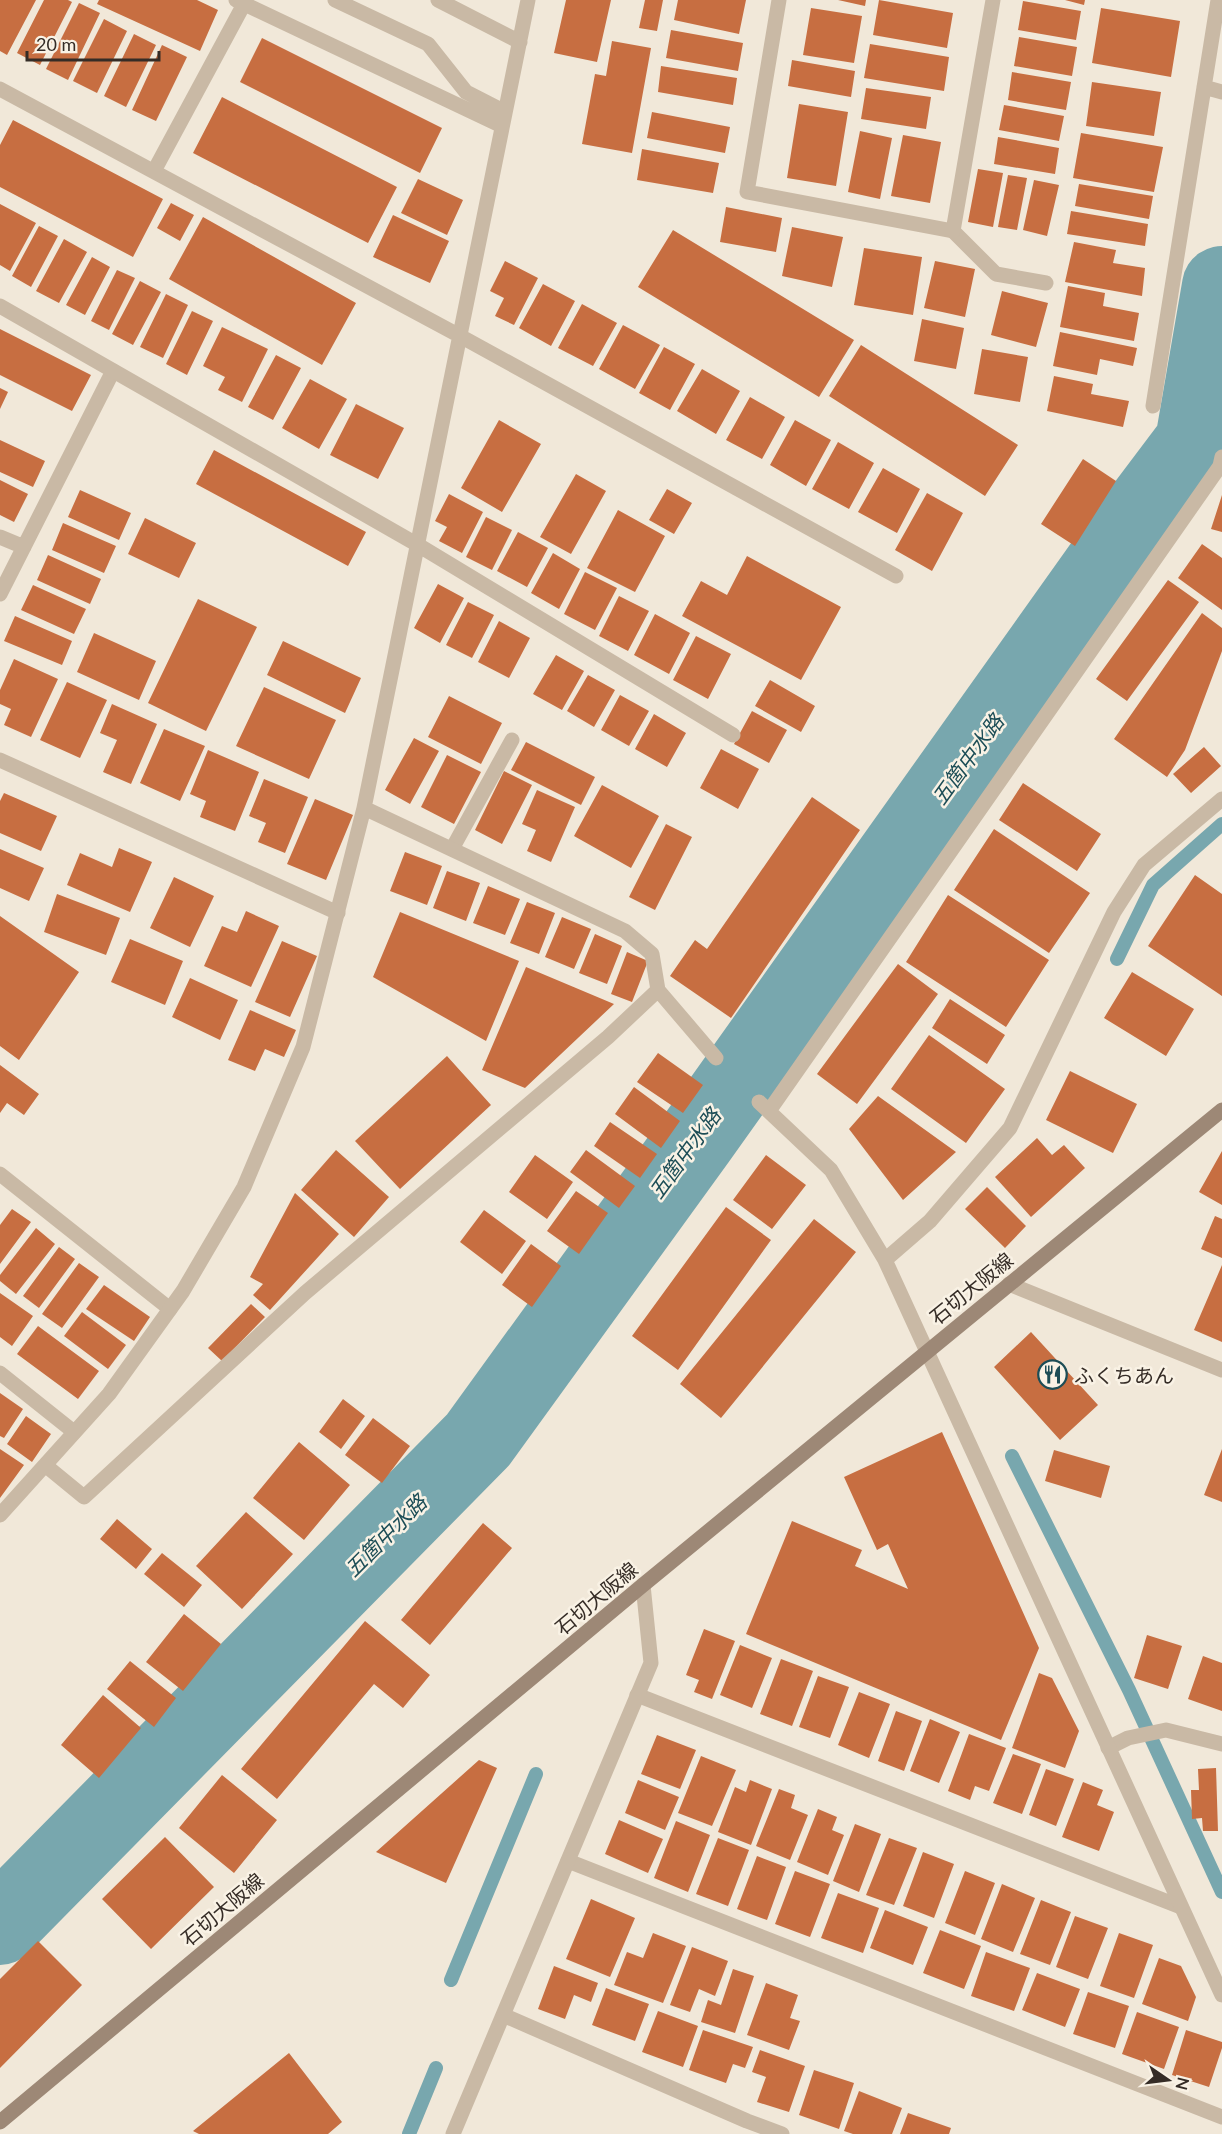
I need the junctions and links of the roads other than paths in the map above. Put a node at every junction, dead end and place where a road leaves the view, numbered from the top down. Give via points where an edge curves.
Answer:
1 (335, 0) edge
2 (438, 0) edge
3 (528, 0) edge
4 (779, 0) edge
5 (993, 0) edge
6 (1218, 0) edge
7 (240, 2) edge
8 (520, 42) junction
9 (1204, 87) junction
10 (0, 89) edge
11 (1222, 92) edge
12 (504, 119) junction
13 (154, 171) junction
14 (953, 231) junction
15 (1046, 283) dead end
16 (0, 306) edge
17 (460, 336) junction
18 (113, 371) junction
19 (1153, 406) dead end
20 (1222, 457) edge
21 (0, 537) edge
22 (418, 544) junction
23 (24, 547) junction
24 (896, 576) dead end
25 (0, 594) edge
26 (733, 735) dead end
27 (512, 740) dead end
28 (0, 760) edge
29 (1222, 799) edge
30 (364, 808) junction
31 (452, 849) junction
32 (338, 913) junction
33 (658, 990) junction
34 (716, 1058) dead end
35 (1222, 1110) edge
36 (0, 1174) edge
37 (885, 1260) junction
38 (1010, 1284) junction
39 (170, 1309) junction
40 (927, 1351) junction
41 (1222, 1370) edge
42 (0, 1373) edge
43 (74, 1432) junction
44 (45, 1465) junction
45 (0, 1515) edge
46 (643, 1585) junction
47 (637, 1695) junction
48 (1222, 1744) edge
49 (1108, 1748) junction
50 (568, 1861) junction
51 (1181, 1907) junction
52 (1222, 1995) edge
53 (503, 2014) junction
54 (1222, 2117) edge
55 (0, 2122) edge
56 (453, 2134) edge
57 (782, 2134) edge

1 - 12 street via 428,44 466,92
2 - 8 street
3 - 8 street
4 - 14 street via 747,192
5 - 14 street
6 - 9 street
7 - 12 street
7 - 13 street
8 - 12 street
9 - 11 street
9 - 19 street
10 - 13 street
12 - 17 street
13 - 17 street
14 - 15 street via 996,274
16 - 18 street
17 - 22 street
17 - 24 street
18 - 22 street
18 - 23 street
20 - 37 street via 1220,466 764,1107 831,1170
21 - 23 street
22 - 26 street
22 - 30 street
23 - 25 street
27 - 31 street
28 - 32 street
29 - 37 street via 1144,865 1114,912 1010,1128 930,1221
30 - 31 street
30 - 32 street
31 - 33 street via 626,931 652,954
32 - 39 street via 303,1047 248,1176
33 - 34 street
33 - 44 street via 608,1037 305,1293 84,1497
35 - 38 main road, 石切大阪線
36 - 39 street
37 - 40 street
38 - 40 main road, 石切大阪線
38 - 41 street
39 - 43 street via 109,1394
40 - 46 main road, 石切大阪線
40 - 49 street
42 - 43 street
43 - 44 street
44 - 45 street
46 - 47 street via 651,1663
46 - 55 main road, 石切大阪線
47 - 50 street
47 - 51 street
48 - 49 street via 1166,1730 1128,1738
49 - 51 street
50 - 53 street
50 - 54 street
51 - 52 street
53 - 56 street
53 - 57 street

